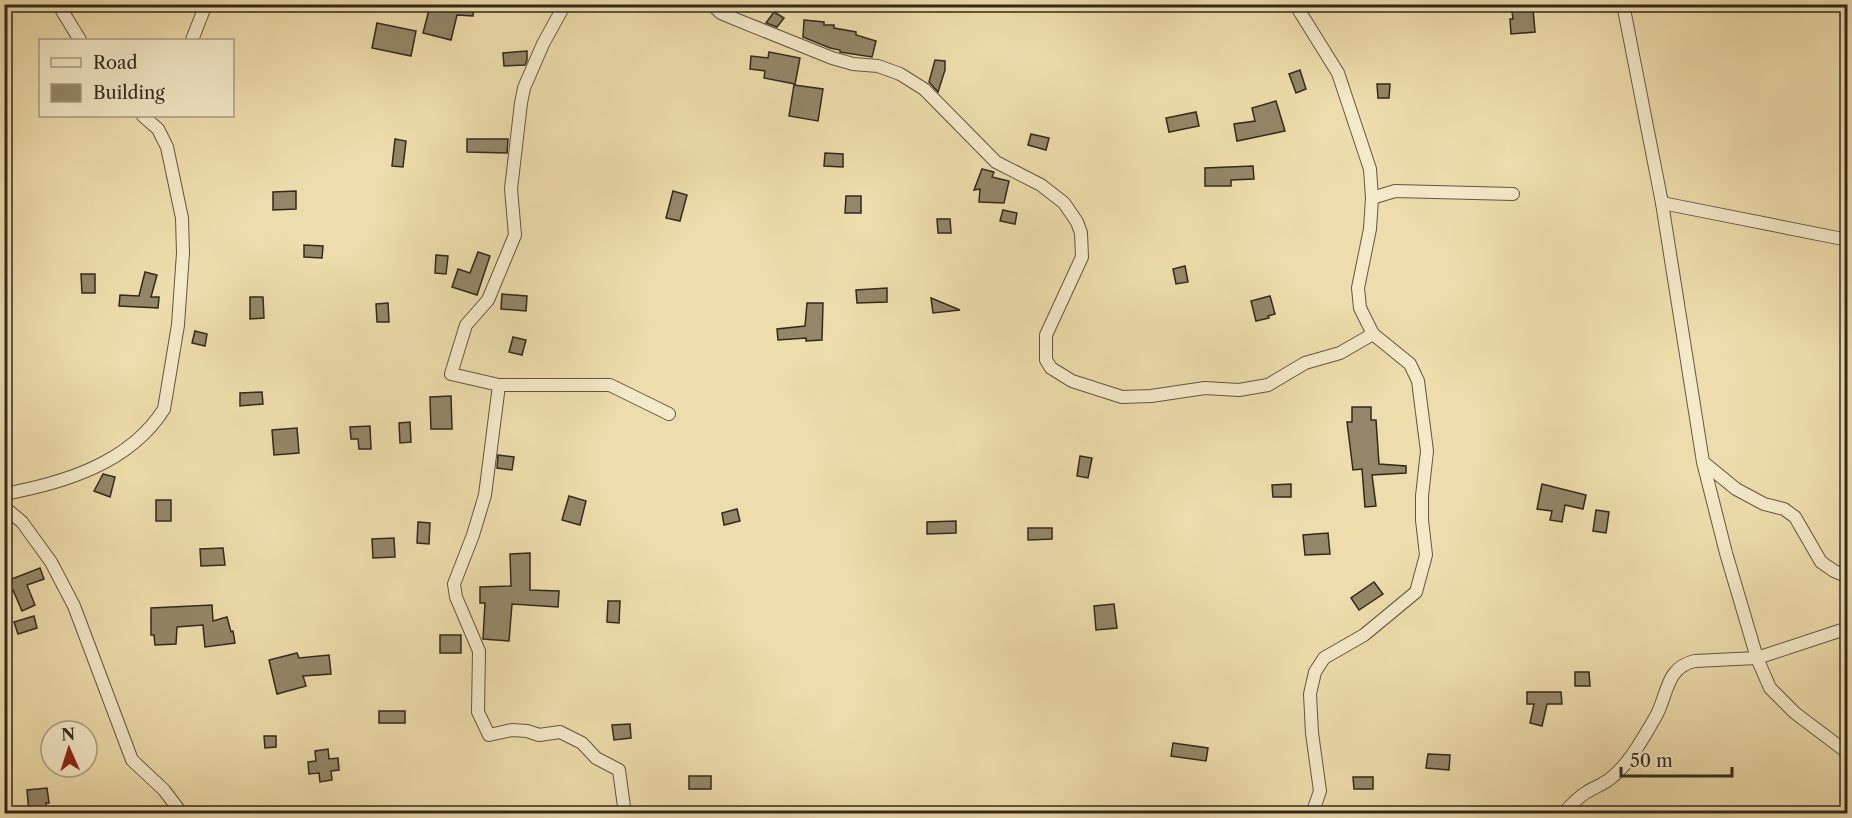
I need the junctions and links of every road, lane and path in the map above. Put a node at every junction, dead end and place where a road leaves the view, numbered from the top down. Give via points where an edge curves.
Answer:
1 (58, 4) edge
2 (206, 4) edge
3 (565, 4) edge
4 (711, 4) edge
5 (1295, 4) edge
6 (1623, 4) edge
7 (79, 39) edge
8 (192, 39) edge
9 (144, 117) edge
10 (163, 117) edge
11 (158, 129) junction
12 (1513, 194) dead end
13 (1372, 198) junction
14 (1662, 203) junction
15 (1848, 240) edge
16 (1373, 334) junction
17 (499, 385) junction
18 (669, 414) dead end
19 (1703, 462) junction
20 (4, 494) edge
21 (4, 507) edge
22 (1848, 577) edge
23 (1848, 628) edge
24 (1757, 658) junction
25 (1848, 753) edge
26 (182, 813) edge
27 (625, 813) edge
28 (1312, 813) edge
29 (1563, 813) edge

1 - 7 street
2 - 8 street
3 - 17 street via 524,88 511,189 515,235 488,300 466,326 451,374
4 - 16 street via 721,13 832,58 900,74 924,88 996,162 1041,185 1064,203 1081,233 1083,257 1046,335 1045,345 1051,368 1072,381 1122,397 1205,388 1239,390 1268,385 1305,363 1340,353
5 - 13 street via 1338,73 1371,169
6 - 14 street
9 - 11 street
10 - 11 street
11 - 20 street via 176,183 183,254 178,325 164,409 157,421 117,456 54,484
12 - 13 street via 1395,191
13 - 16 street via 1358,288 1360,308
14 - 15 street
14 - 19 street
16 - 28 street via 1410,364 1418,381 1427,451 1422,520 1426,555 1416,592 1364,635 1324,658 1315,672 1312,723 1320,791
17 - 18 street via 610,385
17 - 27 street via 485,495 454,585 479,651 478,712 489,735 512,730 539,735 560,732 582,744 596,758 619,770
19 - 22 street via 1736,489 1795,517 1821,562
19 - 24 street
21 - 26 street via 22,522 51,562 74,606 132,760 165,790
23 - 24 street
24 - 25 street via 1770,688 1795,713
24 - 29 street via 1695,661 1679,667 1640,744 1611,778 1586,792

